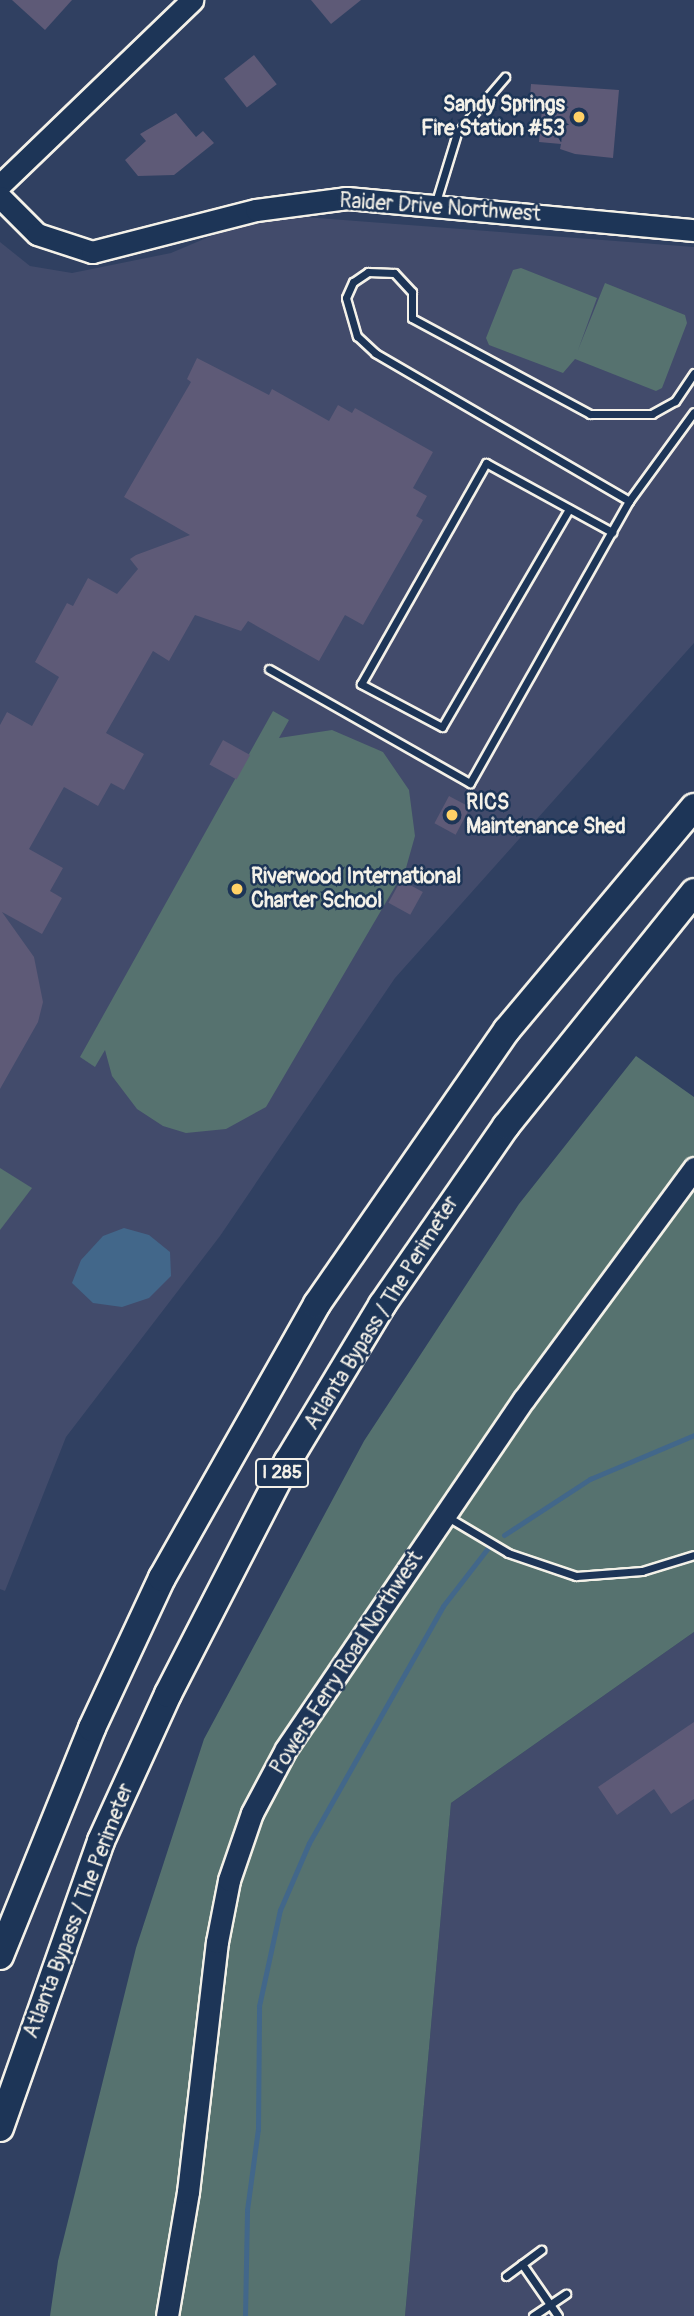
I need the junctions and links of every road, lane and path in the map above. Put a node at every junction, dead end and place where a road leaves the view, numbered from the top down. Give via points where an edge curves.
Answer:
1 (192, 0) edge
2 (505, 77) dead end
3 (0, 185) edge
4 (0, 197) edge
5 (435, 205) junction
6 (694, 230) edge
7 (694, 373) edge
8 (694, 412) edge
9 (629, 500) junction
10 (569, 509) junction
11 (612, 532) junction
12 (269, 669) dead end
13 (694, 807) edge
14 (694, 892) edge
15 (694, 1168) edge
16 (445, 1515) junction
17 (694, 1555) edge
18 (0, 1956) edge
19 (0, 2128) edge
20 (541, 2250) dead end
21 (522, 2264) junction
22 (506, 2276) dead end
23 (566, 2294) dead end
24 (551, 2304) junction
25 (167, 2316) edge
26 (533, 2316) edge
27 (558, 2316) edge

1 - 3 street
2 - 5 lane via 457,133
4 - 5 street, Raider Drive Northwest via 37,234 92,252 256,209 347,198
5 - 6 street, Raider Drive Northwest
7 - 9 lane via 674,401 652,414 590,414 412,318 412,292 394,273 368,272 349,290 348,316 357,336 375,353
8 - 9 lane
9 - 11 lane
10 - 10 lane via 486,463 362,684 442,727
10 - 11 lane
11 - 12 lane via 470,783
13 - 18 highway, I 285 via 507,1030 276,1371 162,1578 92,1728
14 - 19 highway, Atlanta Bypass / The Perimeter / I 285 via 498,1137 382,1306 288,1461 174,1682 101,1841
15 - 16 street, Powers Ferry Road Northwest
16 - 17 lane via 508,1553 576,1576 642,1571
16 - 25 street, Powers Ferry Road Northwest via 286,1749 252,1813 229,1880 217,1942 193,2154
20 - 21 lane
21 - 22 lane
21 - 24 lane
23 - 24 lane
24 - 26 lane
24 - 27 lane

